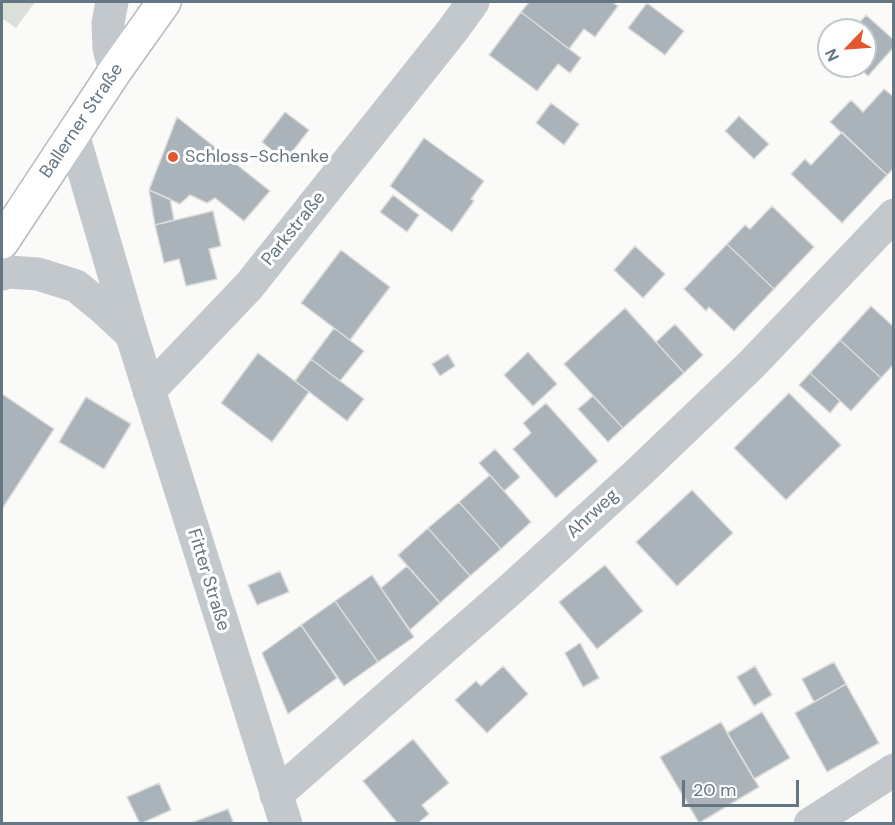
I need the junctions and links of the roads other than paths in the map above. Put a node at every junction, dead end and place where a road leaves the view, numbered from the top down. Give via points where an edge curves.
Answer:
1 (112, 2) edge
2 (164, 2) edge
3 (473, 2) edge
4 (115, 71) junction
5 (73, 134) junction
6 (894, 215) edge
7 (2, 242) edge
8 (2, 274) edge
9 (132, 336) junction
10 (149, 391) junction
11 (894, 770) edge
12 (281, 809) edge
13 (810, 824) edge

1 - 4 street via 109,48
2 - 4 main road, Ballerner Straße
3 - 10 street, Parkstraße via 249,286
4 - 5 main road, Ballerner Straße
5 - 7 main road, Ballerner Straße
5 - 9 street, Fitter Straße
6 - 12 street, Ahrweg via 751,365
8 - 9 street, Fitter Straße via 38,274 76,286
9 - 10 street, Fitter Straße
10 - 12 street, Fitter Straße
11 - 13 street

